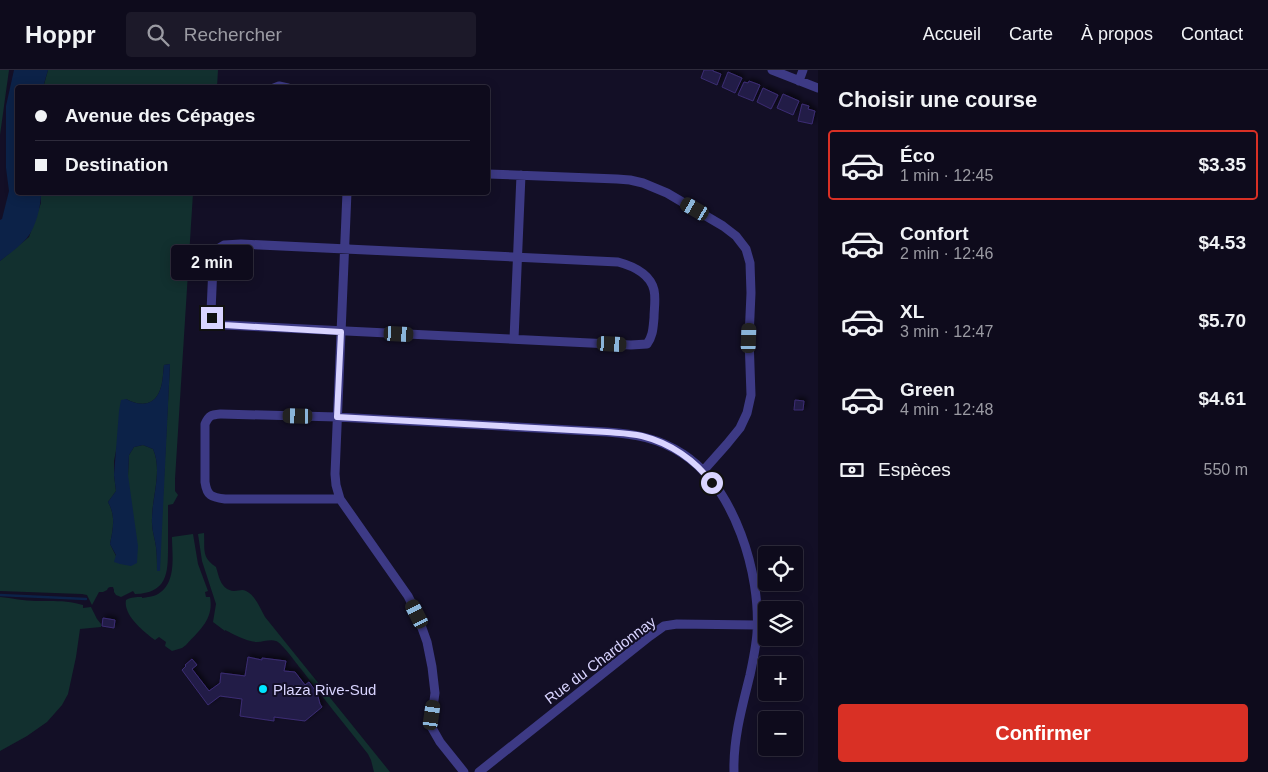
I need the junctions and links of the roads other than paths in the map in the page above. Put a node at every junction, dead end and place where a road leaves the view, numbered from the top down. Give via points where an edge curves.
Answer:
1 (772, 70) edge
2 (803, 70) edge
3 (799, 81) junction
4 (818, 88) edge
5 (490, 174) edge
6 (521, 175) junction
7 (347, 195) edge
8 (345, 249) junction
9 (517, 257) junction
10 (341, 332) junction
11 (514, 340) junction
12 (337, 417) junction
13 (703, 472) junction
14 (340, 499) junction
15 (757, 625) junction
16 (464, 772) edge
17 (479, 772) edge
18 (734, 772) edge

1 - 3 street
2 - 3 street
3 - 4 street
5 - 6 street
6 - 9 street
6 - 13 street via 630,180 653,187 723,226 746,249 750,263 751,396 740,428
7 - 8 street
8 - 9 street
8 - 10 street
8 - 10 street via 224,245 216,253 213,265 211,312 216,322
9 - 11 street
9 - 11 street via 625,264 648,278 654,289 655,301 653,332 646,344
10 - 11 street
10 - 12 street
12 - 13 street via 641,436 683,454
12 - 14 street via 335,474
12 - 14 street via 212,415 205,424 205,482 209,494 216,498
13 - 15 street via 732,513 741,534 755,586
14 - 16 street via 408,596 417,614 432,667 435,693 432,728
15 - 17 street, Rue du Chardonnay via 664,626
15 - 18 street via 737,731

